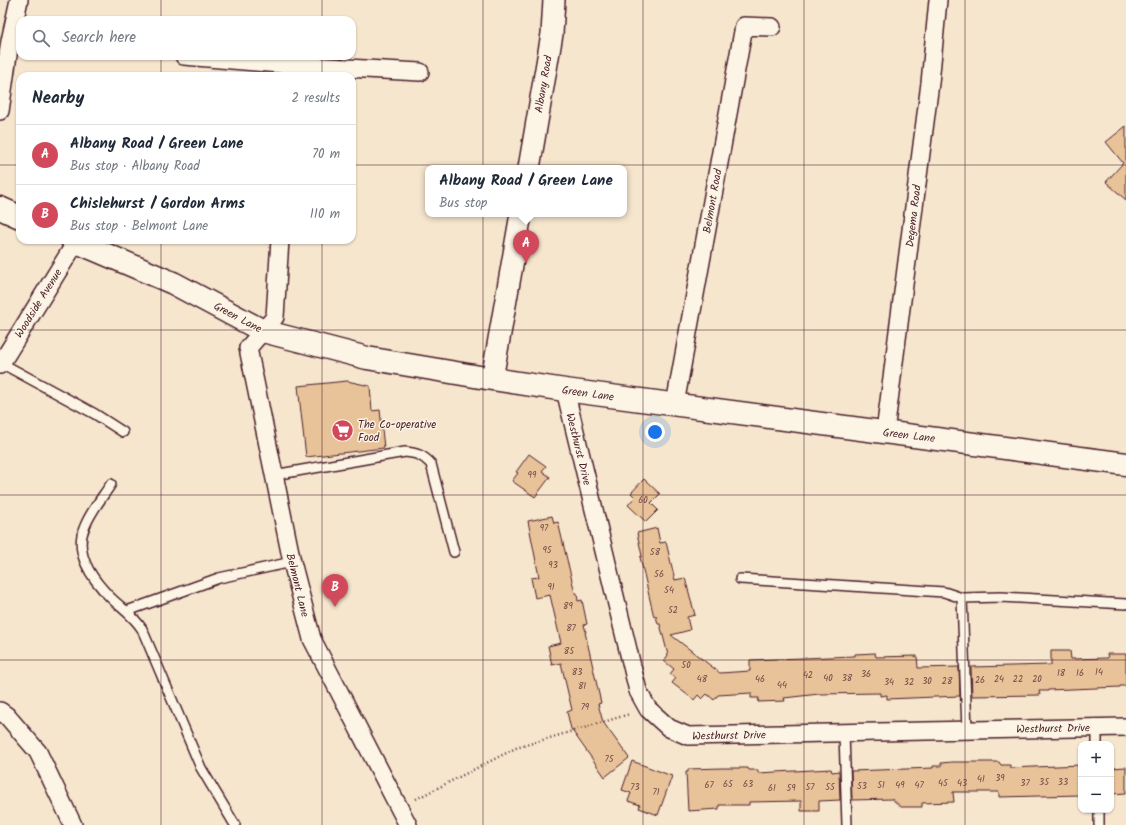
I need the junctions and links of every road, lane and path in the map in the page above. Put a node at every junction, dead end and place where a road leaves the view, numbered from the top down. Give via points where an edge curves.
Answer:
1 (19, 0) edge
2 (554, 0) edge
3 (938, 0) edge
4 (17, 16) edge
5 (772, 27) dead end
6 (16, 32) edge
7 (15, 42) edge
8 (213, 60) edge
9 (292, 71) edge
10 (420, 72) dead end
11 (0, 111) edge
12 (530, 165) edge
13 (0, 208) edge
14 (16, 215) edge
15 (520, 217) edge
16 (72, 244) edge
17 (81, 244) edge
18 (280, 244) edge
19 (263, 332) junction
20 (1, 364) edge
21 (492, 379) junction
22 (565, 390) junction
23 (675, 404) junction
24 (123, 432) dead end
25 (884, 432) junction
26 (1126, 464) edge
27 (274, 475) junction
28 (111, 484) dead end
29 (454, 552) dead end
30 (292, 562) junction
31 (740, 579) dead end
32 (962, 598) junction
33 (1126, 604) edge
34 (127, 611) junction
35 (648, 709) junction
36 (0, 711) edge
37 (1126, 726) edge
38 (1097, 727) junction
39 (967, 730) junction
40 (844, 733) junction
41 (1097, 741) edge
42 (399, 807) junction
43 (1099, 813) edge
44 (73, 825) edge
45 (235, 825) edge
46 (408, 825) edge
47 (846, 825) edge
48 (1099, 825) edge

1 - 4 street
2 - 12 street, Albany Road via 552,34
3 - 25 street, Degema Road via 930,83
5 - 23 street, Belmont Road via 744,26
6 - 7 street
7 - 11 street
8 - 9 street
9 - 10 street
13 - 14 main road
15 - 21 street
16 - 20 street, Woodside Avenue
17 - 19 main road, Green Lane via 173,283
18 - 19 street via 275,317
19 - 21 main road, Green Lane via 367,358
19 - 27 street, Belmont Lane via 248,348
20 - 24 lane via 95,414
21 - 22 main road, Green Lane
22 - 23 main road, Green Lane
22 - 35 street, Westhurst Drive via 638,691
23 - 25 main road, Green Lane
25 - 26 main road, Green Lane
27 - 29 lane via 405,452 418,454 431,464
27 - 30 street, Belmont Lane
28 - 34 lane via 84,527 81,544 89,572 110,597
30 - 34 lane via 219,578
30 - 42 street, Belmont Lane via 312,639
31 - 32 lane via 944,592
32 - 33 lane via 1001,597
32 - 39 lane
34 - 45 lane via 146,636 201,768
35 - 40 street, Westhurst Drive via 669,728 688,736
35 - 42 path via 516,748
36 - 44 street via 8,716 38,752
37 - 38 street, Westhurst Drive
38 - 39 street, Westhurst Drive
38 - 41 lane
39 - 40 street, Westhurst Drive
40 - 47 lane
42 - 46 street, Belmont Lane
43 - 48 lane

